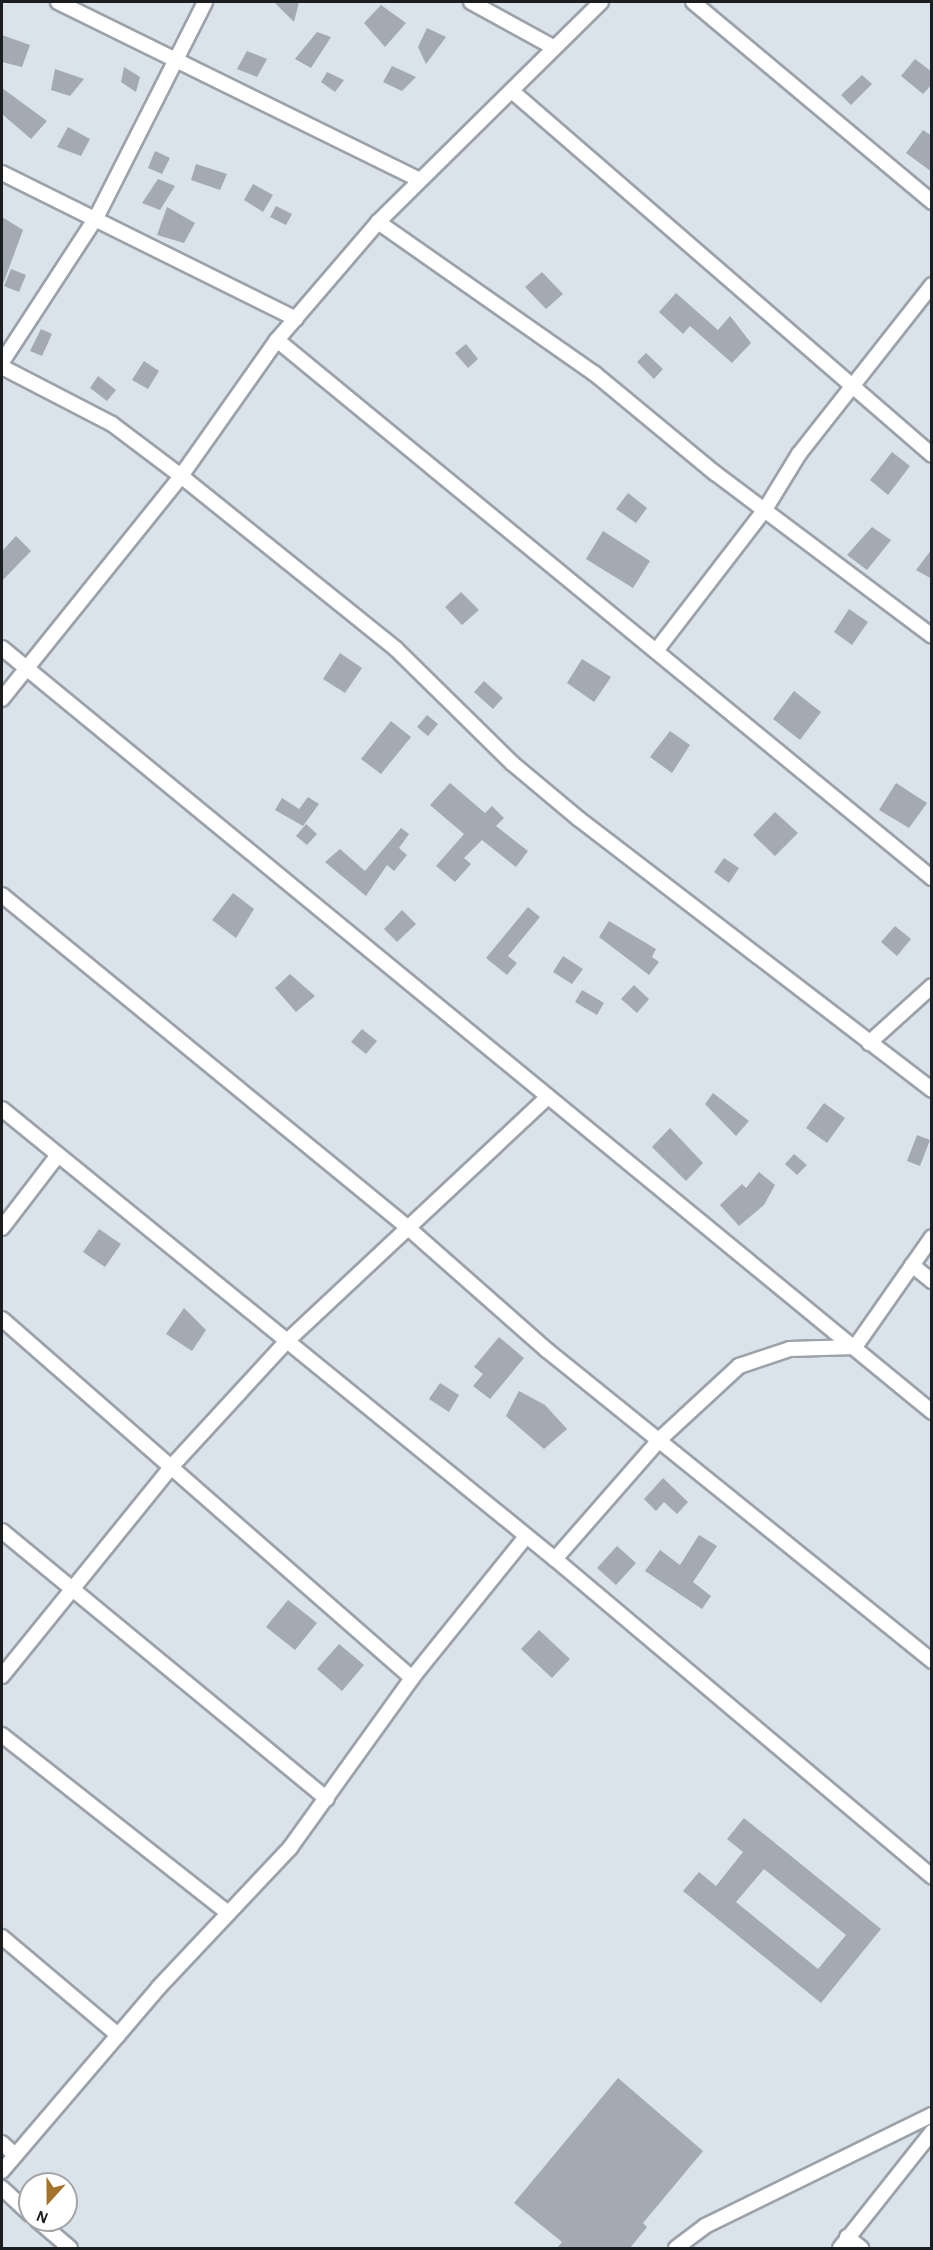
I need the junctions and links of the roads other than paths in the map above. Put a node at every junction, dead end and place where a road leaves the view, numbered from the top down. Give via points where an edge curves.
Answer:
1 (58, 2) edge
2 (205, 2) edge
3 (471, 2) edge
4 (601, 2) edge
5 (693, 2) edge
6 (551, 46) junction
7 (177, 59) junction
8 (513, 92) junction
9 (2, 173) edge
10 (419, 180) junction
11 (932, 202) edge
12 (96, 218) junction
13 (378, 222) junction
14 (932, 285) edge
15 (296, 319) junction
16 (277, 340) junction
17 (2, 362) edge
18 (2, 367) edge
19 (851, 385) junction
20 (932, 455) edge
21 (182, 476) junction
22 (766, 508) junction
23 (932, 636) edge
24 (2, 648) edge
25 (657, 651) junction
26 (28, 670) junction
27 (2, 699) edge
28 (932, 878) edge
29 (2, 895) edge
30 (932, 986) edge
31 (869, 1043) junction
32 (932, 1090) edge
33 (548, 1097) junction
34 (2, 1109) edge
35 (58, 1155) junction
36 (406, 1226) junction
37 (2, 1228) edge
38 (932, 1237) edge
39 (912, 1265) junction
40 (932, 1281) edge
41 (2, 1319) edge
42 (286, 1342) junction
43 (855, 1347) junction
44 (932, 1412) edge
45 (660, 1439) junction
46 (172, 1466) junction
47 (2, 1531) edge
48 (525, 1538) junction
49 (555, 1559) junction
50 (72, 1587) junction
51 (932, 1661) edge
52 (2, 1676) edge
53 (412, 1678) junction
54 (2, 1735) edge
55 (327, 1799) junction
56 (932, 1876) edge
57 (228, 1913) junction
58 (2, 1937) edge
59 (118, 2036) junction
60 (932, 2115) edge
61 (932, 2132) edge
62 (2, 2143) edge
63 (15, 2155) junction
64 (2, 2170) edge
65 (2, 2188) edge
66 (18, 2203) edge
67 (51, 2232) edge
68 (844, 2243) edge
69 (70, 2248) edge
70 (676, 2248) edge
71 (861, 2248) edge

1 - 7 street
2 - 7 street
3 - 6 street
4 - 6 street
5 - 11 street
6 - 8 street
7 - 10 street
7 - 12 street
8 - 10 street
8 - 19 street
9 - 12 street
10 - 13 street
12 - 15 street
12 - 17 street
13 - 15 street
13 - 22 street via 594,374
14 - 19 street
15 - 16 street
16 - 21 street
16 - 25 street via 507,534
18 - 21 street via 112,424
19 - 20 street
19 - 22 street
21 - 26 street
21 - 31 street via 396,649 512,763 579,819
22 - 23 street
22 - 25 street
24 - 26 street
25 - 28 street
26 - 27 street
26 - 33 street
29 - 36 street
30 - 31 street
31 - 32 street
33 - 36 street
33 - 43 street
34 - 35 street
35 - 37 street
35 - 42 street
36 - 42 street
36 - 45 street via 548,1351
38 - 39 street
39 - 40 street
39 - 43 street
41 - 46 street
42 - 46 street
42 - 48 street
43 - 44 street
43 - 45 street via 790,1349 739,1366
45 - 49 street
45 - 51 street
46 - 50 street
46 - 53 street
47 - 50 street
48 - 49 street
48 - 53 street
49 - 56 street
50 - 52 street
50 - 55 street
53 - 55 street
54 - 57 street
55 - 57 street
57 - 59 street
58 - 59 street
59 - 63 street
60 - 70 street via 714,2221
61 - 68 street
62 - 63 street
63 - 64 street
65 - 66 street
67 - 69 street
68 - 71 street

